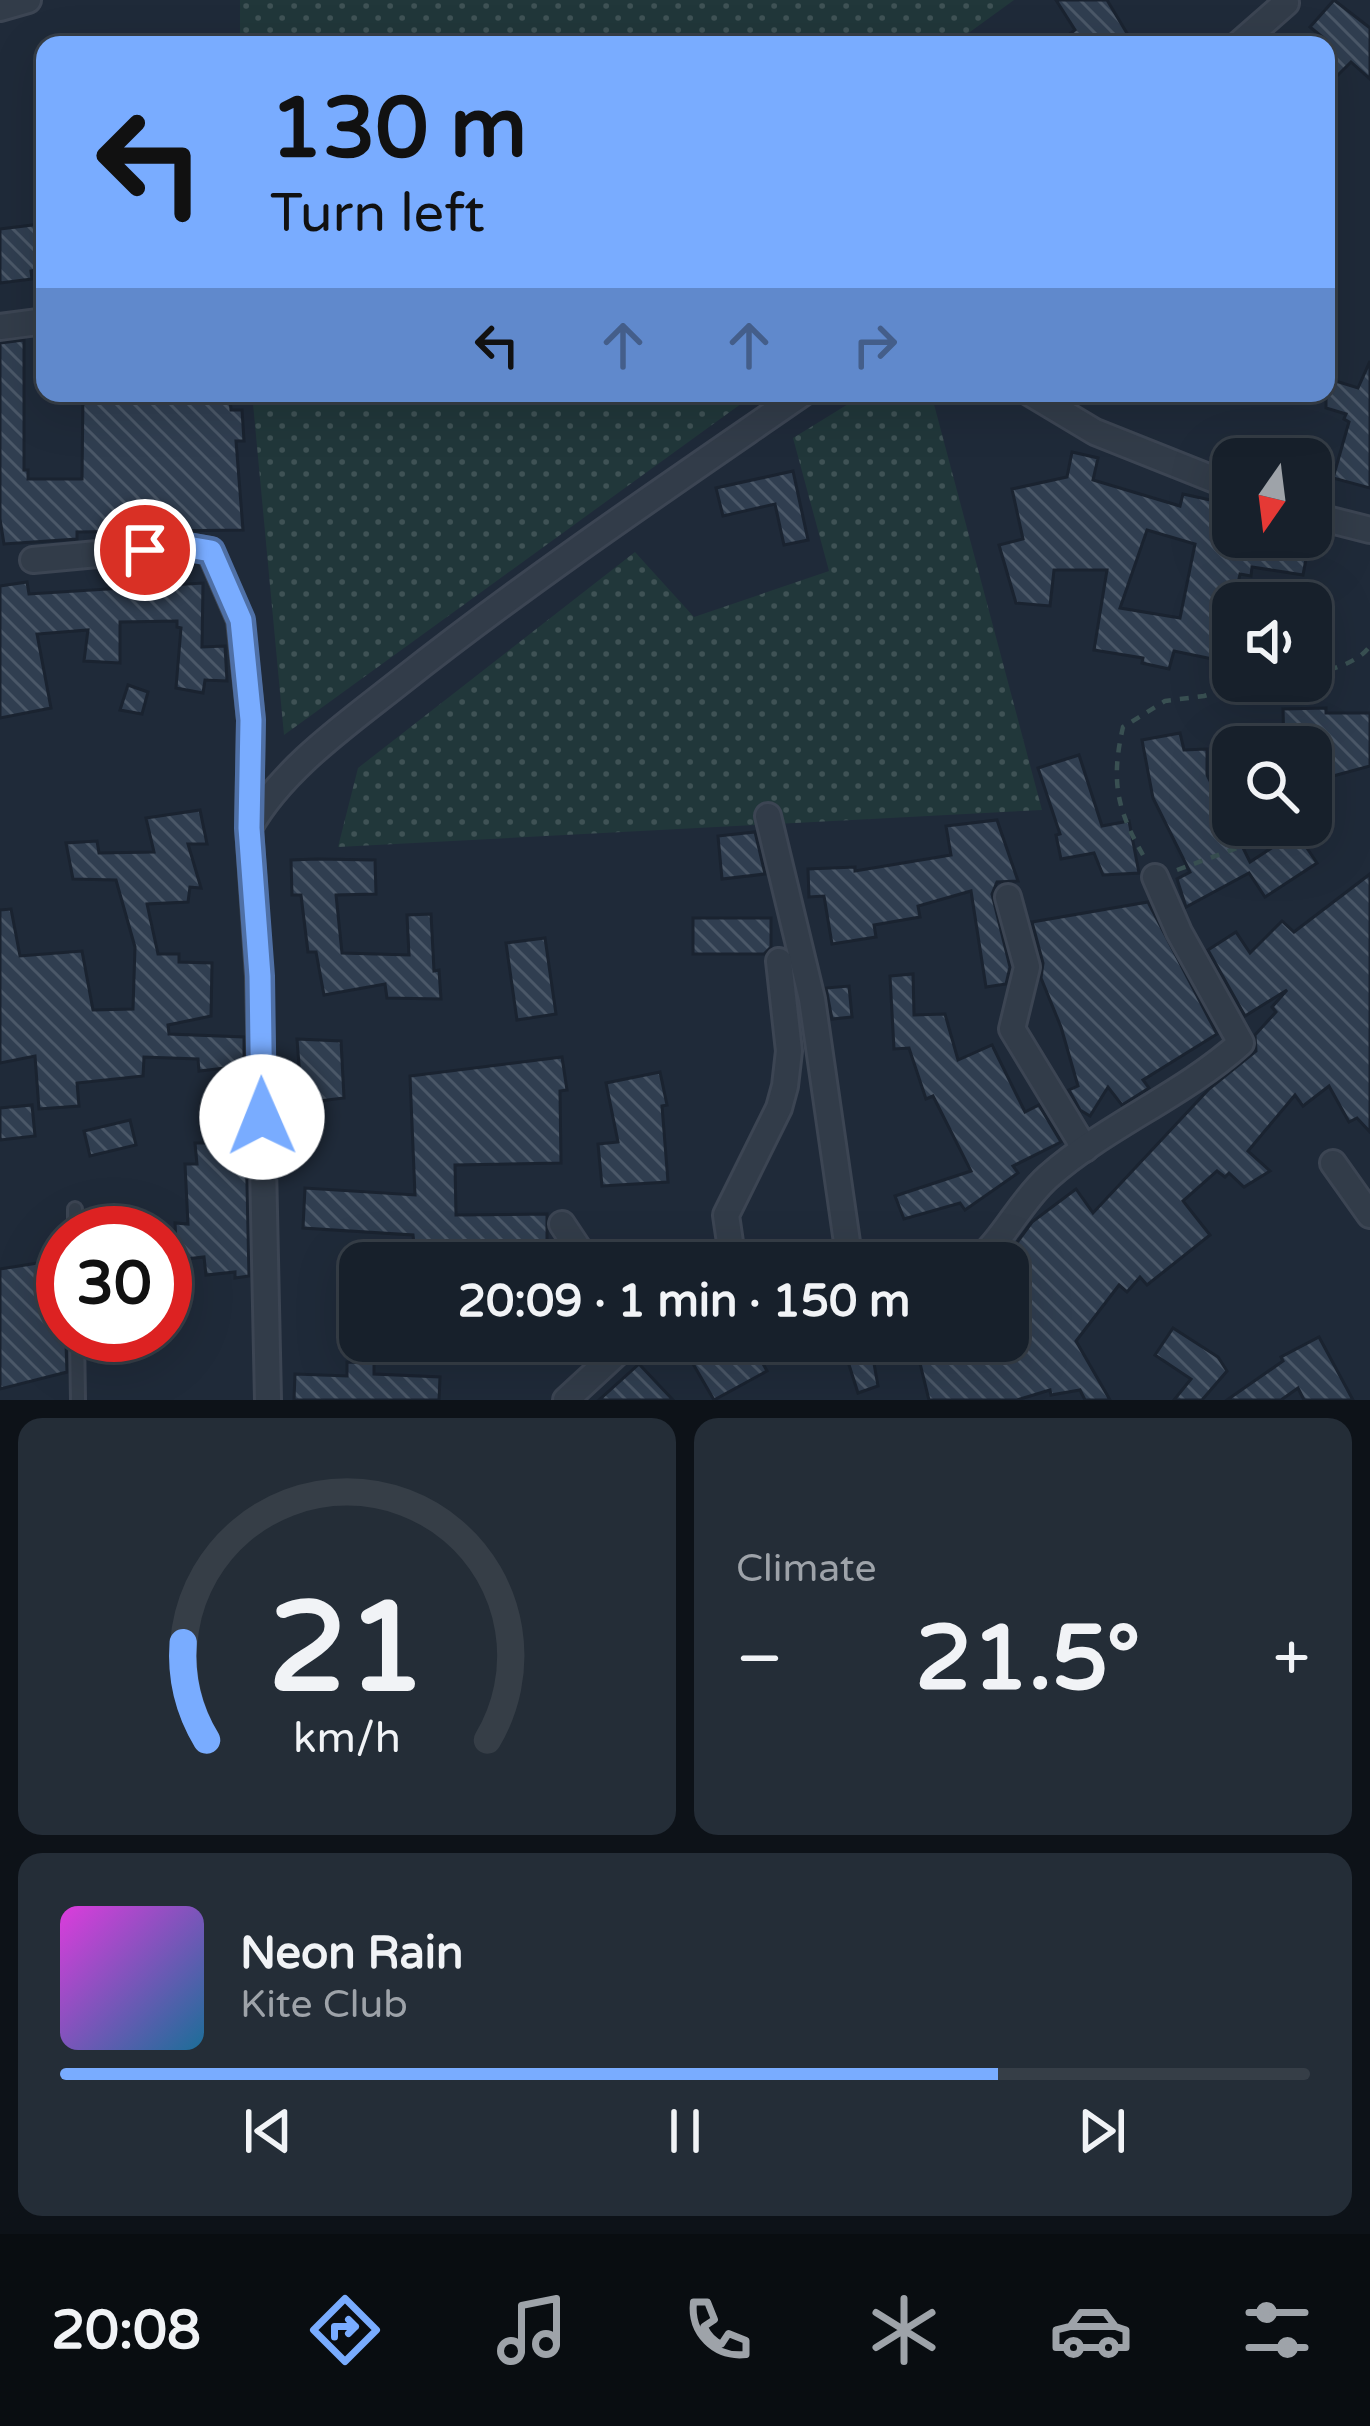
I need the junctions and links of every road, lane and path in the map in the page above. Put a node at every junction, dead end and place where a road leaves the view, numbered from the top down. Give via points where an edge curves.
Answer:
1 (28, 0) edge
2 (1286, 3) edge
3 (0, 8) edge
4 (1248, 36) edge
5 (36, 323) edge
6 (0, 327) edge
7 (789, 402) edge
8 (1045, 402) edge
9 (1212, 479) edge
10 (1332, 520) edge
11 (1370, 530) edge
12 (33, 560) dead end
13 (1370, 646) edge
14 (1332, 667) edge
15 (1212, 694) edge
16 (768, 816) dead end
17 (249, 828) junction
18 (1242, 846) edge
19 (1156, 877) junction
20 (1008, 897) dead end
21 (778, 962) dead end
22 (1085, 1149) junction
23 (1333, 1162) dead end
24 (1370, 1215) edge
25 (562, 1224) dead end
26 (574, 1242) edge
27 (730, 1242) edge
28 (847, 1242) edge
29 (997, 1242) edge
30 (77, 1362) edge
31 (610, 1362) edge
32 (78, 1400) edge
33 (268, 1400) edge
34 (566, 1400) edge

1 - 3 street
2 - 4 street
5 - 6 street
7 - 17 street via 345,725
8 - 9 street via 1095,432
10 - 11 street
12 - 17 street via 182,546 211,551 241,620 251,720
13 - 14 path
15 - 19 path via 1165,701 1123,727 1114,768 1125,824
16 - 28 street via 812,999
17 - 33 street via 260,976
18 - 19 path
19 - 22 street via 1241,1043
20 - 22 street via 1027,967 1012,1029
21 - 27 street via 785,1086 726,1215
22 - 29 street via 1044,1180
23 - 24 street
25 - 26 street
30 - 32 lane
31 - 34 street

